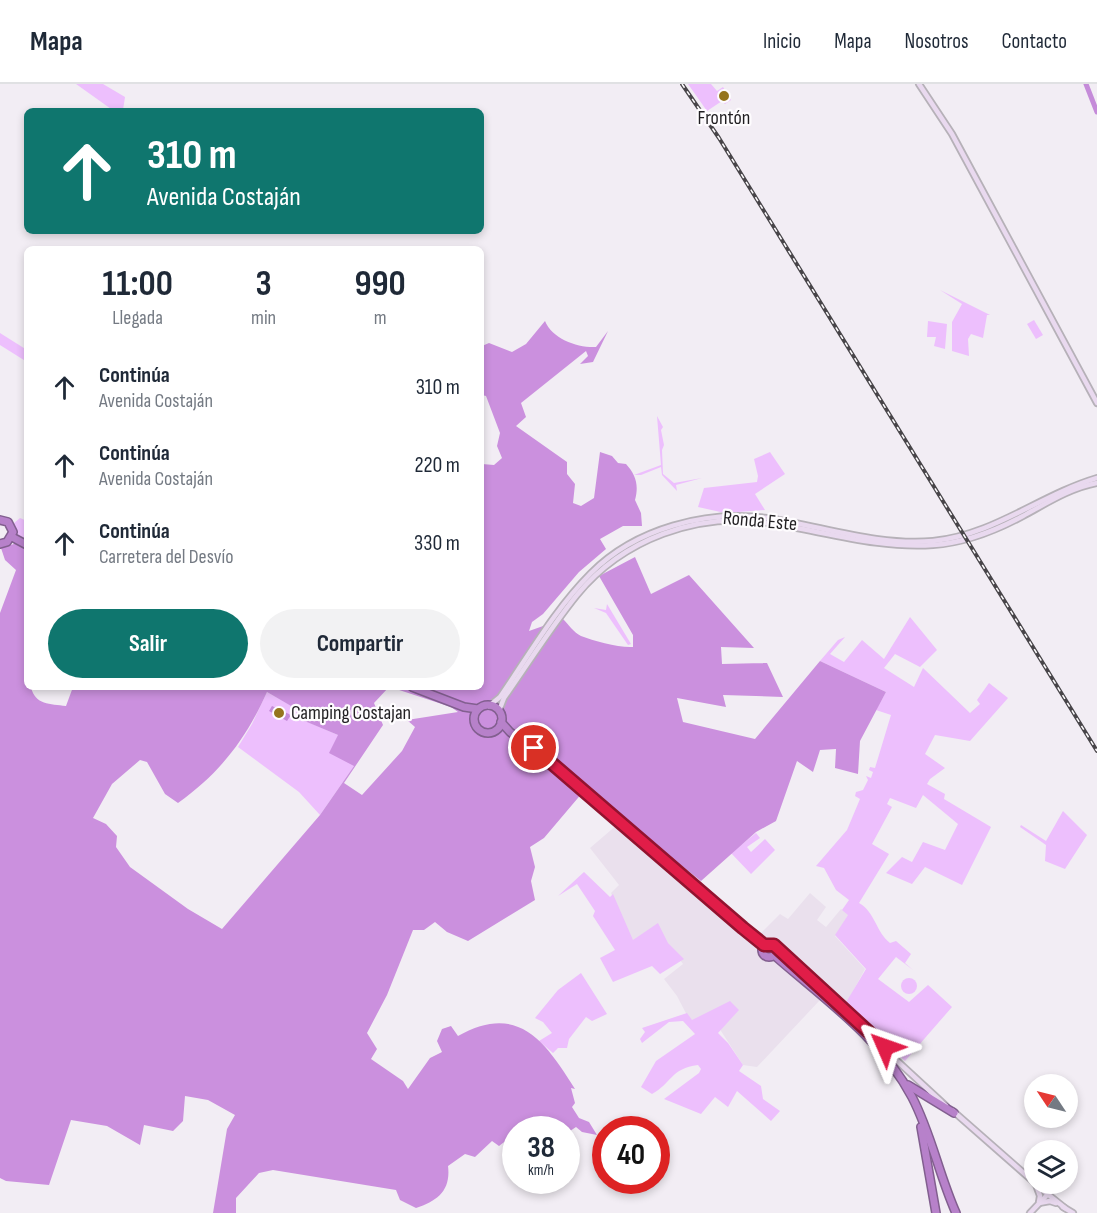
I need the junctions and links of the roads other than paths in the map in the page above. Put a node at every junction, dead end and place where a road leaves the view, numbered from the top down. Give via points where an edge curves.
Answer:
1 (919, 84) edge
2 (1097, 403) edge
3 (1097, 478) edge
4 (1097, 483) edge
5 (0, 520) edge
6 (12, 537) junction
7 (24, 543) edge
8 (0, 544) edge
9 (420, 690) edge
10 (489, 706) junction
11 (464, 707) junction
12 (478, 709) junction
13 (499, 711) junction
14 (474, 718) junction
15 (501, 722) junction
16 (495, 730) junction
17 (510, 732) junction
18 (764, 945) junction
19 (775, 952) junction
20 (877, 1043) junction
21 (901, 1079) junction
22 (954, 1113) junction
23 (1024, 1173) edge
24 (1039, 1194) edge
25 (1047, 1194) joint
26 (1039, 1203) junction
27 (1065, 1208) junction
28 (936, 1213) edge
29 (956, 1213) edge
30 (1030, 1213) edge
31 (1073, 1213) edge

1 - 2 main road
3 - 10 main road, Ronda Este via 1074,484 993,526 947,539 893,541 737,516 703,518 659,530 593,571 568,599 500,697
4 - 13 main road, Ronda Este via 1056,498 995,530 935,545 892,545 737,520 661,534 616,559 578,594 504,698
5 - 6 highway via 11,526
6 - 7 highway
6 - 8 highway
9 - 11 highway
10 - 12 highway
10 - 13 highway
11 - 12 highway
11 - 14 highway
12 - 14 highway
13 - 15 highway
14 - 16 highway via 481,731
15 - 16 highway
15 - 17 highway
16 - 17 highway
17 - 18 highway via 581,787
18 - 19 highway via 771,943
18 - 19 highway via 764,955 769,957
19 - 20 highway
20 - 21 highway
20 - 22 main road
21 - 22 highway
21 - 28 highway via 925,1142
21 - 29 highway via 924,1122
22 - 23 main road
24 - 26 main road
25 - 26 main road
25 - 27 main road
26 - 27 main road via 1050,1200
26 - 30 main road
27 - 31 main road

